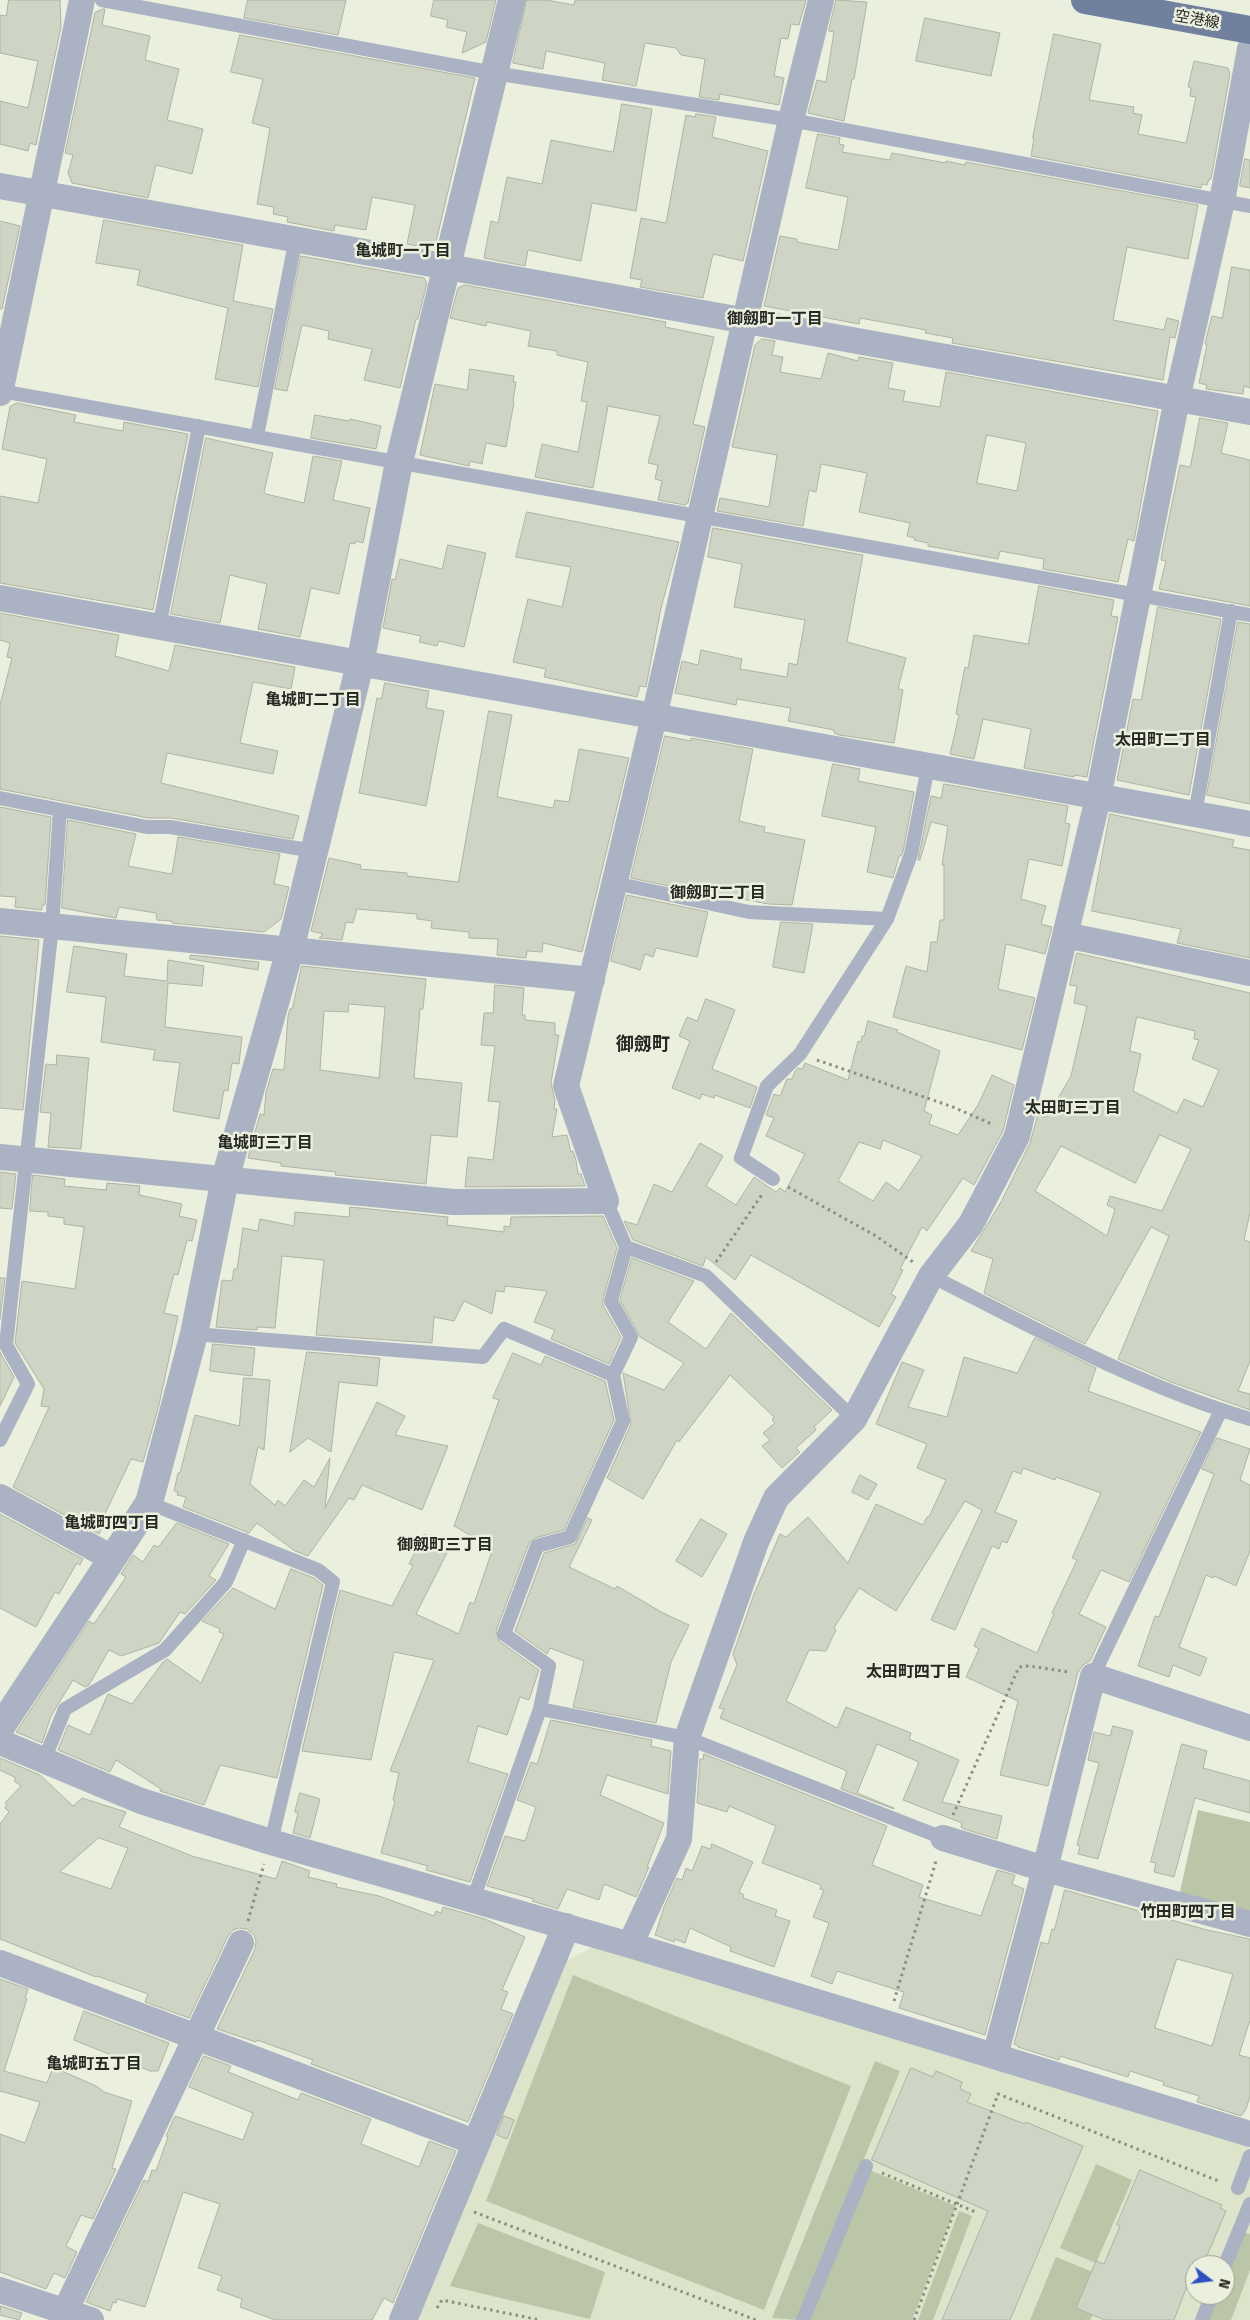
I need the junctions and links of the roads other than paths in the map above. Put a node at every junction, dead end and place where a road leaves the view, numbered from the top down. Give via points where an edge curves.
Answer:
1 (82, 0) edge
2 (102, 0) edge
3 (512, 0) edge
4 (821, 0) edge
5 (1085, 0) edge
6 (1250, 30) edge
7 (1250, 49) edge
8 (494, 73) junction
9 (790, 120) junction
10 (0, 186) edge
11 (40, 193) junction
12 (1222, 201) junction
13 (1250, 206) edge
14 (296, 238) junction
15 (448, 266) junction
16 (744, 320) junction
17 (0, 391) edge
18 (1177, 399) junction
19 (1250, 412) edge
20 (199, 426) junction
21 (257, 436) junction
22 (399, 462) junction
23 (699, 516) junction
24 (1140, 594) junction
25 (0, 598) edge
26 (1231, 611) junction
27 (1250, 615) edge
28 (159, 627) junction
29 (360, 664) junction
30 (654, 717) junction
31 (928, 767) junction
32 (0, 798) edge
33 (1098, 798) junction
34 (60, 810) junction
35 (1195, 814) junction
36 (1250, 824) edge
37 (314, 851) junction
38 (615, 882) junction
39 (886, 920) junction
40 (0, 921) edge
41 (52, 926) junction
42 (1065, 935) junction
43 (290, 950) junction
44 (1250, 973) edge
45 (592, 980) junction
46 (0, 1157) edge
47 (27, 1159) junction
48 (225, 1179) junction
49 (773, 1179) road end
50 (606, 1202) junction
51 (626, 1247) junction
52 (931, 1276) junction
53 (194, 1334) junction
54 (614, 1375) junction
55 (1221, 1410) junction
56 (854, 1419) junction
57 (1250, 1419) edge
58 (0, 1440) edge
59 (0, 1497) edge
60 (149, 1503) junction
61 (244, 1540) junction
62 (112, 1558) junction
63 (1093, 1676) junction
64 (540, 1709) junction
65 (0, 1728) edge
66 (1250, 1728) edge
67 (687, 1738) junction
68 (0, 1742) edge
69 (44, 1760) junction
70 (943, 1838) joint
71 (271, 1842) junction
72 (1045, 1869) junction
73 (473, 1900) junction
74 (1250, 1924) edge
75 (566, 1927) junction
76 (241, 1943) road end
77 (630, 1945) junction
78 (0, 1963) edge
79 (196, 2038) junction
80 (996, 2056) junction
81 (1250, 2139) edge
82 (477, 2143) junction
83 (866, 2166) road end
84 (1238, 2188) road end
85 (1250, 2204) edge
86 (1229, 2255) edge
87 (0, 2290) edge
88 (1208, 2305) edge
89 (63, 2316) edge
90 (91, 2320) edge
91 (403, 2320) edge
92 (804, 2320) edge
93 (1202, 2320) edge

1 - 11 street
2 - 8 lane
3 - 8 street
4 - 9 street
5 - 6 main road, 空港線
7 - 12 street
8 - 9 lane
8 - 15 street
9 - 12 lane
9 - 16 street
10 - 11 street
11 - 14 street
11 - 17 street
12 - 13 lane
12 - 18 street
14 - 15 street
14 - 21 lane
15 - 16 street
15 - 22 street
16 - 18 street
16 - 23 street
17 - 20 lane
18 - 19 street
18 - 24 street
20 - 21 lane
20 - 28 lane
21 - 22 lane
22 - 23 lane
22 - 29 street
23 - 24 lane
23 - 30 street
24 - 26 lane
24 - 33 street
25 - 28 street
26 - 27 lane
26 - 35 lane
28 - 29 street
29 - 30 street
29 - 37 street
30 - 31 street
30 - 38 street
31 - 33 street
31 - 39 lane via 910,854
32 - 34 lane
33 - 35 street
33 - 42 street
34 - 37 lane via 148,827 170,826
34 - 41 lane
35 - 36 street
37 - 43 street
38 - 39 lane via 749,912
38 - 45 street
39 - 49 lane via 800,1054 767,1086 741,1158
40 - 41 street
41 - 43 street
41 - 47 lane
42 - 44 street
42 - 52 street via 1018,1136 971,1224
43 - 45 street
43 - 48 street
45 - 50 street via 566,1086
46 - 47 street
47 - 48 street
47 - 58 lane via 6,1345 28,1384
48 - 50 street via 452,1202
48 - 53 street
50 - 51 lane
51 - 54 lane via 612,1302 631,1337
51 - 56 lane via 706,1276
52 - 55 lane via 1094,1358
52 - 56 street
53 - 54 lane via 483,1357 504,1329
53 - 60 street
54 - 64 lane via 624,1421 570,1537 538,1546 504,1634 549,1666
55 - 57 lane
55 - 63 lane
56 - 67 street via 776,1498 756,1542
59 - 62 street
60 - 61 lane
60 - 62 street
61 - 69 lane via 226,1582 165,1650 65,1709
61 - 71 lane via 318,1570 333,1582
62 - 65 street
63 - 66 street
63 - 72 street
64 - 67 lane
64 - 73 lane
67 - 70 lane
67 - 77 street via 679,1839
68 - 69 street
69 - 71 street via 141,1801
70 - 72 street
71 - 73 street
72 - 74 street
72 - 80 street
73 - 75 street
75 - 77 street
75 - 82 street
76 - 79 street
77 - 80 street
78 - 79 street
79 - 82 street
79 - 89 street
80 - 81 street
81 - 84 lane
82 - 91 street
83 - 92 lane
85 - 86 lane
87 - 89 street
88 - 93 lane
89 - 90 street

